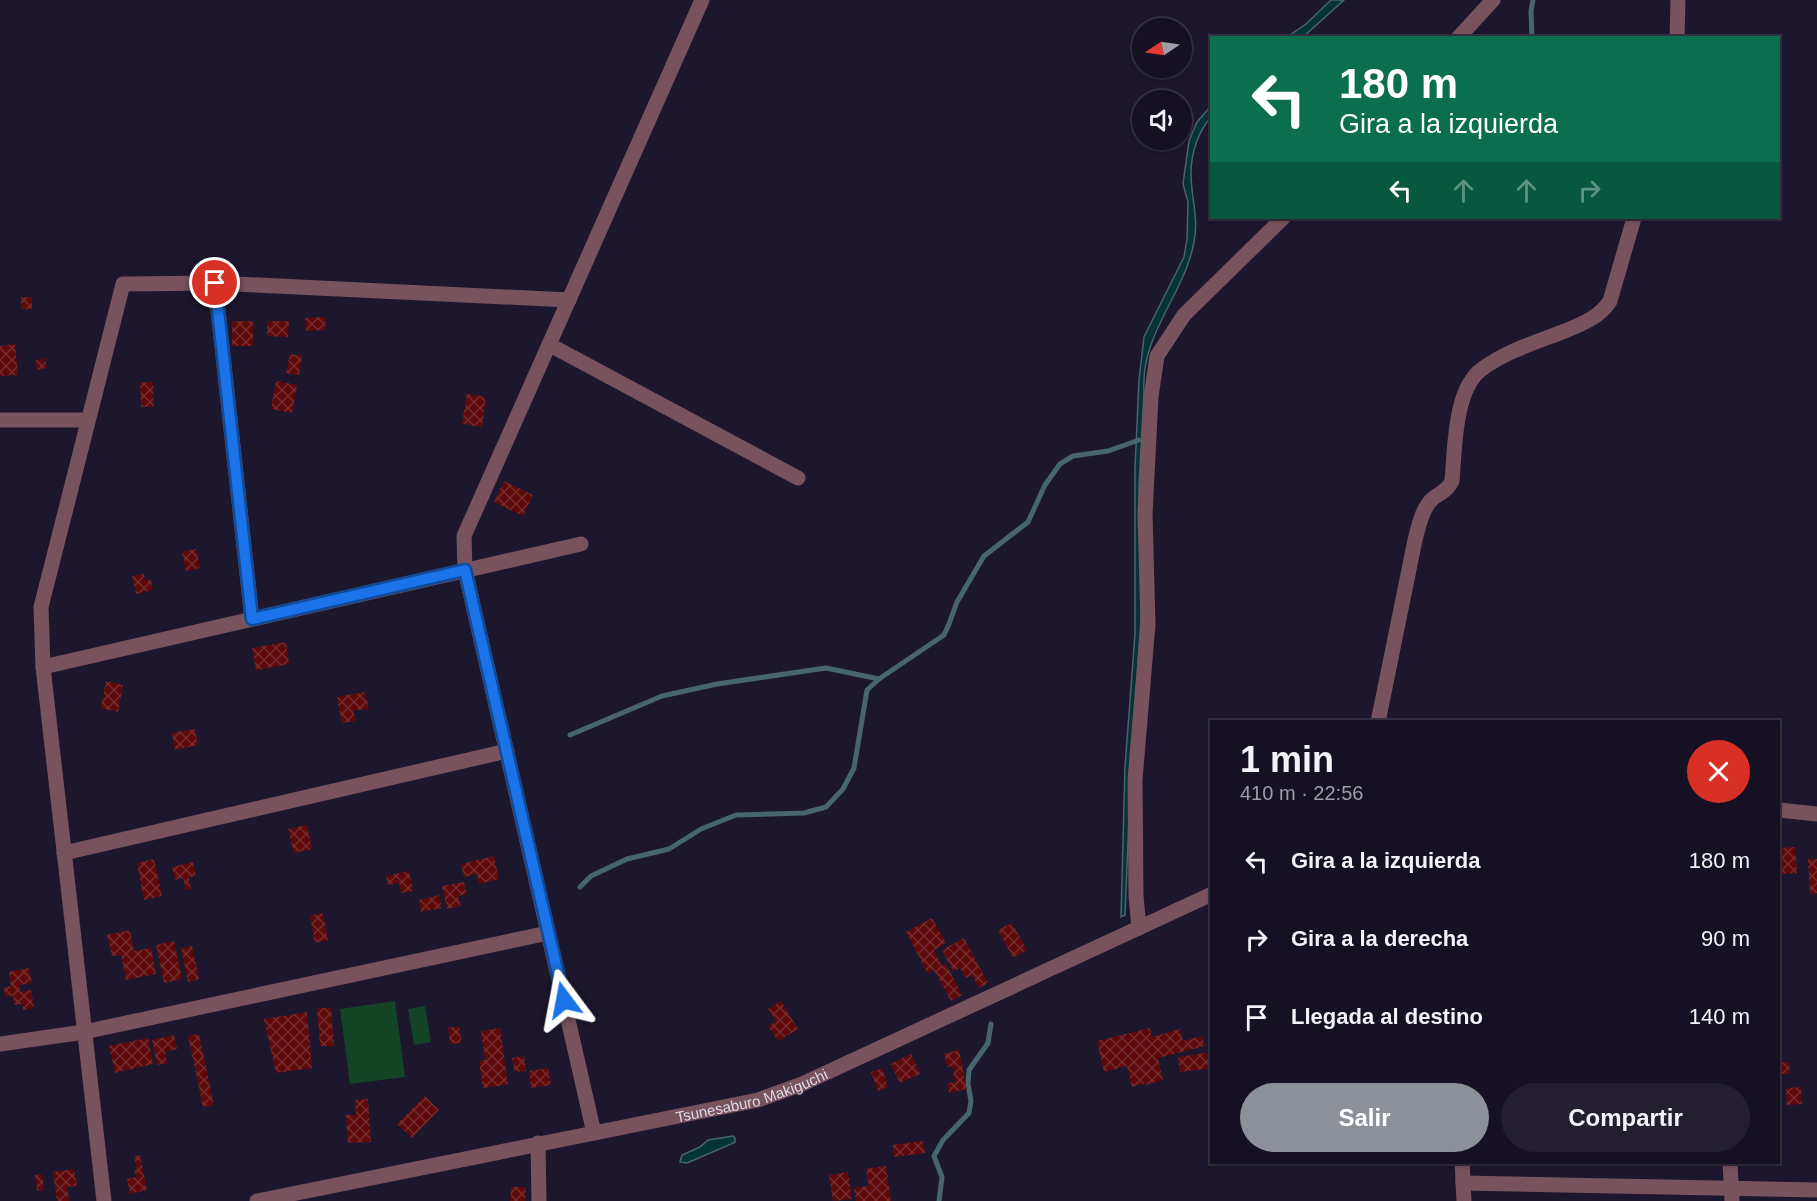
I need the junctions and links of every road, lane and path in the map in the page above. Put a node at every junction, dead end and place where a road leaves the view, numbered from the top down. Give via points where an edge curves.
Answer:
1 (702, 0) edge
2 (1493, 0) edge
3 (1678, 0) edge
4 (1460, 36) edge
5 (1677, 36) edge
6 (1282, 219) edge
7 (1634, 219) edge
8 (215, 283) junction
9 (569, 300) junction
10 (550, 345) junction
11 (0, 420) edge
12 (87, 420) junction
13 (798, 478) dead end
14 (581, 544) dead end
15 (465, 570) junction
16 (252, 619) junction
17 (43, 667) junction
18 (1378, 720) edge
19 (507, 751) junction
20 (1780, 810) edge
21 (1817, 814) edge
22 (63, 853) junction
23 (1210, 895) edge
24 (1139, 928) junction
25 (548, 933) junction
26 (84, 1032) junction
27 (0, 1044) edge
28 (594, 1133) junction
29 (538, 1143) junction
30 (1462, 1164) edge
31 (1730, 1164) edge
32 (1463, 1183) junction
33 (1817, 1190) edge
34 (1731, 1195) edge
35 (306, 1196) edge
36 (104, 1201) edge
37 (257, 1201) edge
38 (539, 1201) edge
39 (1464, 1201) edge

1 - 9 street
2 - 4 street
3 - 5 street
6 - 24 street via 1184,315 1157,356 1145,514 1148,624 1135,780
7 - 18 street via 1606,308 1576,326 1509,353 1480,370 1469,384 1459,413 1452,481 1447,490 1429,503 1420,520
8 - 9 street
8 - 12 street via 123,284
8 - 16 street
9 - 10 street
10 - 13 street
10 - 15 street via 464,536
11 - 12 street
12 - 17 street via 40,607
14 - 15 street
15 - 16 street
15 - 19 street
16 - 17 street
17 - 22 street
19 - 22 street
19 - 25 street
20 - 21 street
22 - 26 street
23 - 24 street, Tsunesaburo Makiguchi
24 - 28 street, Tsunesaburo Makiguchi via 780,1093 731,1107
25 - 26 street
25 - 28 street
26 - 27 street
26 - 36 street
28 - 29 street, Tsunesaburo Makiguchi
29 - 35 street, Tsunesaburo Makiguchi
29 - 38 street
30 - 32 street
31 - 34 street
32 - 34 street
32 - 39 street
33 - 34 street
35 - 37 street, Tsunesaburo Makiguchi

